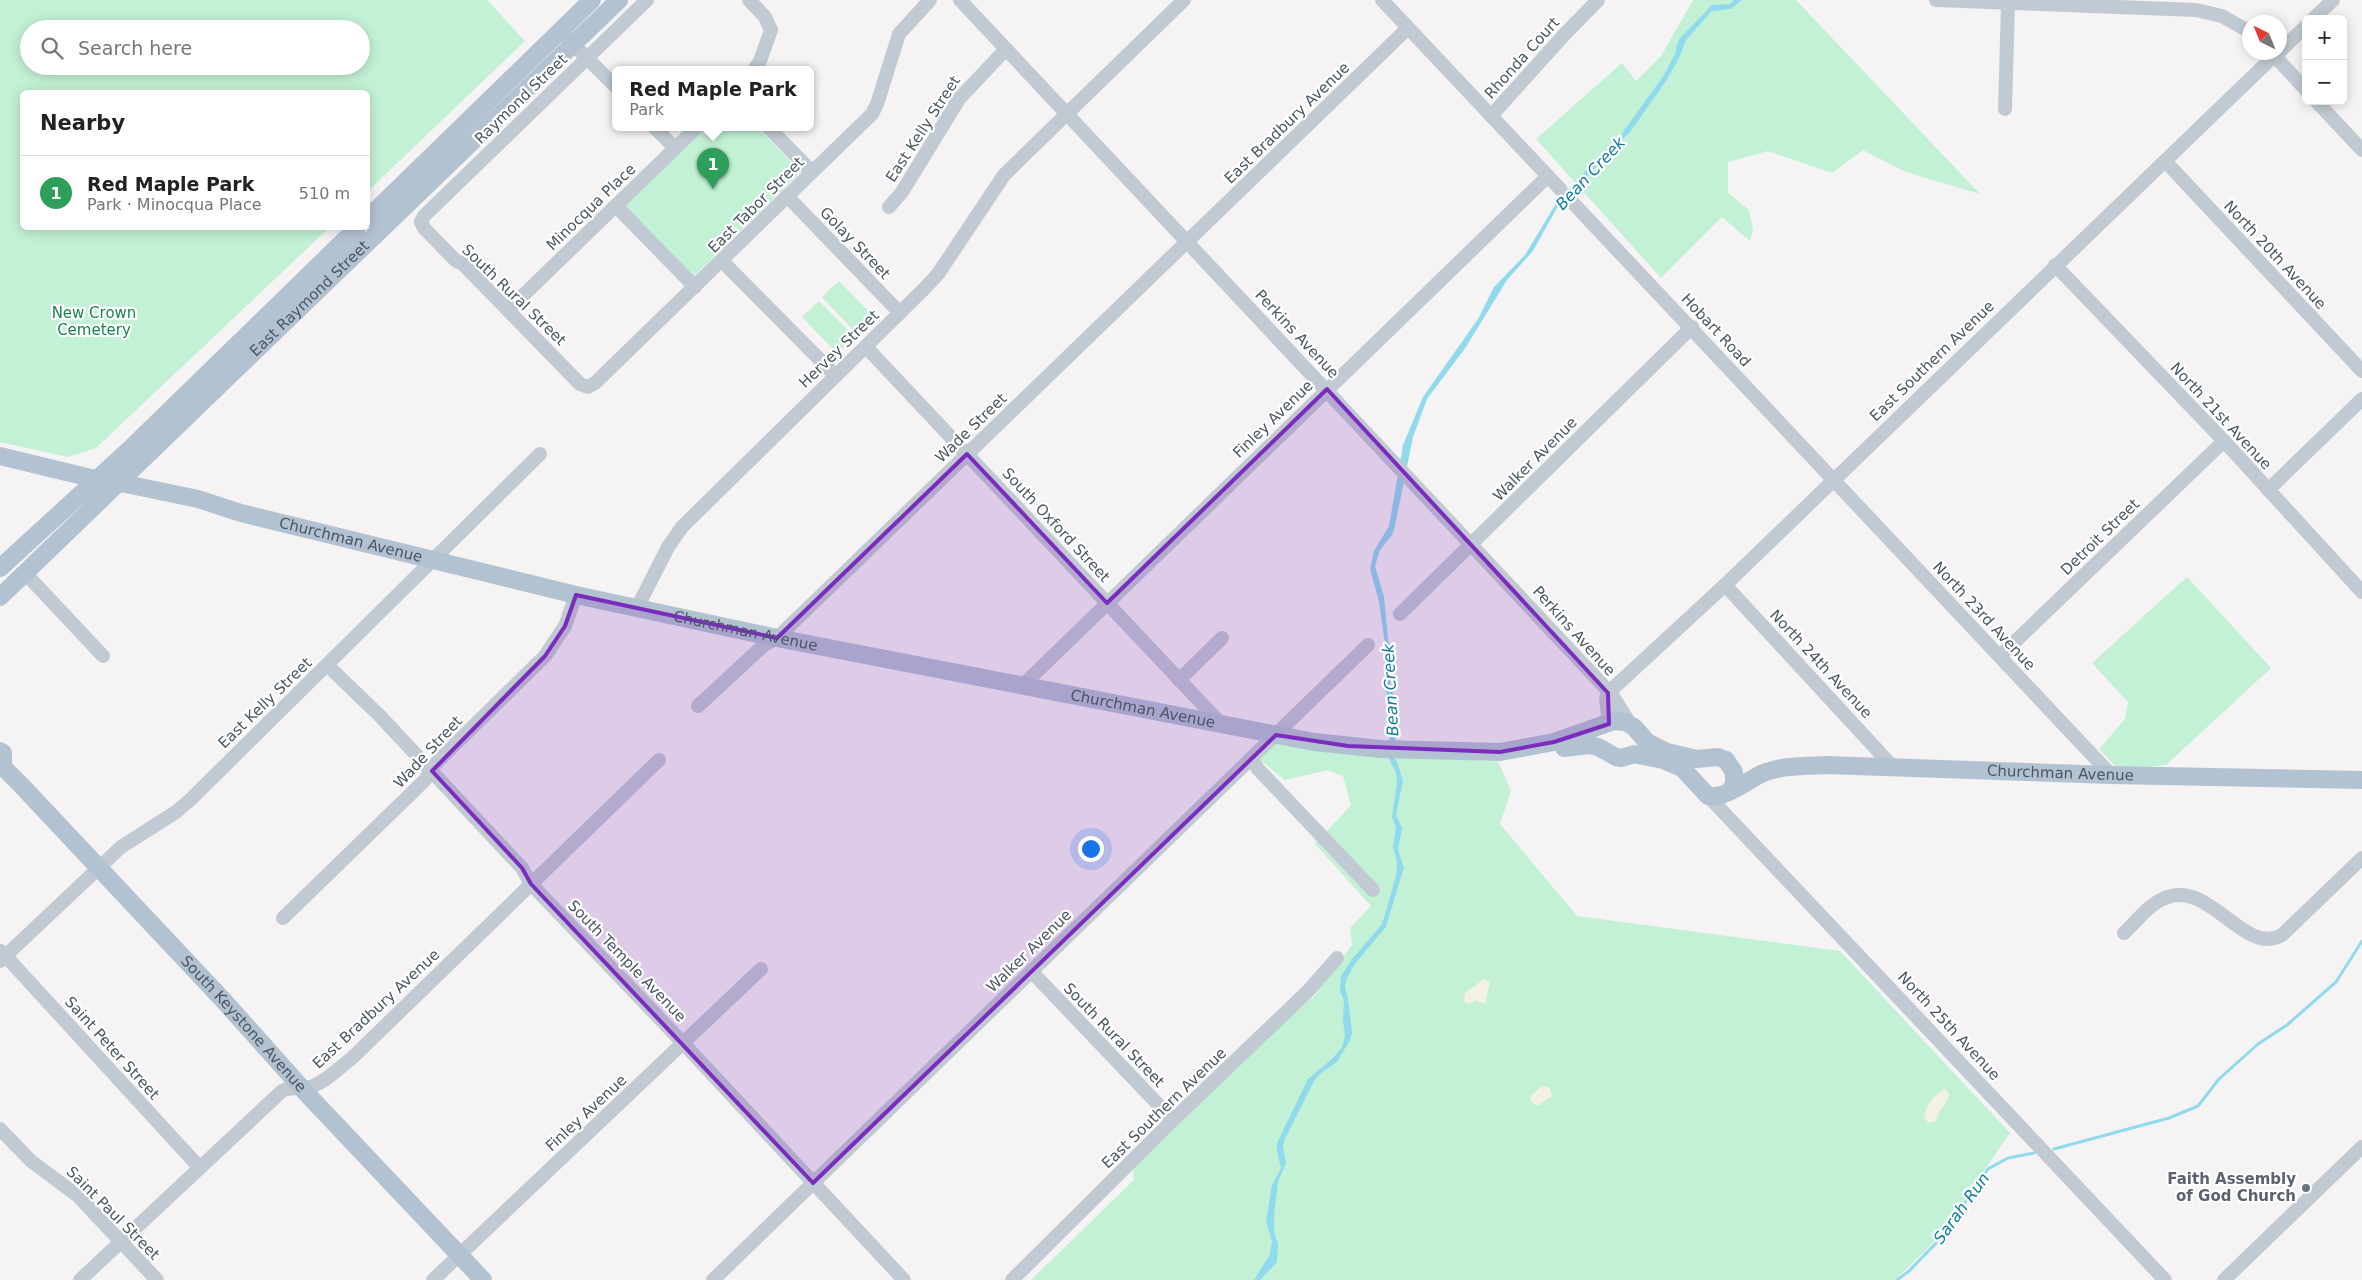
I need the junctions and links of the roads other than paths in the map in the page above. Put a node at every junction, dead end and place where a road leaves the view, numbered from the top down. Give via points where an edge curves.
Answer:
1 (592, 0) edge
2 (619, 0) edge
3 (646, 0) edge
4 (749, 0) edge
5 (930, 0) edge
6 (960, 0) edge
7 (1184, 0) edge
8 (1382, 0) edge
9 (1598, 0) edge
10 (1936, 0) edge
11 (2333, 0) edge
12 (2008, 4) junction
13 (2317, 15) edge
14 (2242, 27) edge
15 (1408, 28) junction
16 (2302, 30) edge
17 (560, 31) junction
18 (2287, 43) edge
19 (573, 44) junction
20 (1006, 49) junction
21 (587, 58) junction
22 (2269, 60) edge
23 (2282, 60) edge
24 (757, 66) edge
25 (612, 83) edge
26 (2302, 85) edge
27 (2320, 105) edge
28 (2005, 109) dead end
29 (1066, 113) junction
30 (1491, 116) junction
31 (658, 131) edge
32 (693, 131) edge
33 (772, 131) edge
34 (675, 148) junction
35 (2362, 150) edge
36 (2165, 161) junction
37 (812, 172) junction
38 (1548, 176) junction
39 (1561, 190) dead end
40 (787, 196) junction
41 (1573, 203) dead end
42 (616, 206) junction
43 (889, 206) dead end
44 (370, 216) edge
45 (421, 222) joint
46 (355, 230) edge
47 (1188, 241) junction
48 (722, 261) junction
49 (2056, 265) junction
50 (695, 287) junction
51 (508, 310) junction
52 (900, 313) junction
53 (1692, 327) junction
54 (866, 347) junction
55 (2362, 371) edge
56 (836, 376) junction
57 (588, 387) joint
58 (1327, 390) junction
59 (2362, 399) edge
60 (2224, 442) junction
61 (540, 454) dead end
62 (967, 454) junction
63 (0, 456) edge
64 (94, 479) junction
65 (1834, 479) junction
66 (121, 482) junction
67 (2268, 490) junction
68 (1472, 544) junction
69 (432, 560) junction
70 (0, 568) edge
71 (25, 573) junction
72 (1725, 585) junction
73 (2362, 592) edge
74 (576, 594) junction
75 (0, 597) edge
76 (1107, 603) junction
77 (637, 608) junction
78 (1400, 614) dead end
79 (777, 638) junction
80 (1222, 638) dead end
81 (1368, 644) dead end
82 (103, 656) dead end
83 (2000, 656) junction
84 (327, 665) junction
85 (1179, 680) junction
86 (1022, 686) junction
87 (1608, 693) junction
88 (698, 706) dead end
89 (1222, 725) junction
90 (1607, 725) junction
91 (1635, 730) junction
92 (1276, 735) junction
93 (1606, 751) junction
94 (1500, 752) junction
95 (1634, 754) junction
96 (1251, 758) junction
97 (659, 760) dead end
98 (1, 762) edge
99 (1730, 764) junction
100 (1892, 766) junction
101 (432, 771) junction
102 (1761, 774) junction
103 (2111, 775) junction
104 (2362, 780) edge
105 (1730, 790) junction
106 (1708, 796) junction
107 (2362, 858) edge
108 (99, 868) junction
109 (531, 884) junction
110 (1373, 890) dead end
111 (284, 918) dead end
112 (2124, 933) dead end
113 (2, 956) edge
114 (1337, 958) dead end
115 (761, 969) dead end
116 (1031, 971) junction
117 (683, 1043) junction
118 (300, 1087) junction
119 (1173, 1120) junction
120 (0, 1129) edge
121 (2362, 1147) edge
122 (200, 1168) junction
123 (813, 1183) junction
124 (121, 1242) junction
125 (459, 1255) junction
126 (80, 1280) edge
127 (157, 1280) edge
128 (433, 1280) edge
129 (483, 1280) edge
130 (713, 1280) edge
131 (904, 1280) edge
132 (1012, 1280) edge
133 (2165, 1280) edge
134 (2224, 1280) edge

1 - 17 main road, East Raymond Street
2 - 19 main road, East Raymond Street
3 - 21 street, Raymond Street
4 - 24 street via 765,17 771,30
5 - 37 street, East Tabor Street via 899,34 872,114
6 - 20 street, Perkins Avenue
7 - 29 street, Hervey Street
8 - 15 street
9 - 30 street, Rhonda Court
10 - 12 street
11 - 13 street
12 - 14 street via 2196,10 2222,16
12 - 28 street
15 - 30 street
15 - 47 street, East Bradbury Avenue
16 - 18 street, East Southern Avenue
17 - 19 street
17 - 44 main road, East Raymond Street
19 - 21 street
19 - 66 main road, East Raymond Street
20 - 29 street, Perkins Avenue
20 - 43 street, East Kelly Street via 959,99 902,192
21 - 25 street
21 - 45 street, Raymond Street
22 - 36 street, East Southern Avenue
23 - 26 street
27 - 35 street
29 - 47 street, Perkins Avenue
29 - 52 street, Hervey Street via 1004,175 938,274
30 - 38 street
31 - 34 street
32 - 34 street, Minocqua Place
33 - 37 street
34 - 42 street, Minocqua Place
36 - 49 street, East Southern Avenue
36 - 55 street, North 20th Avenue
37 - 40 street, East Tabor Street
38 - 39 street
38 - 58 street, Finley Avenue
40 - 48 street, East Tabor Street
40 - 52 street, Golay Street
41 - 53 street, Hobart Road
42 - 50 street
42 - 51 street, Minocqua Place
45 - 51 street, South Rural Street via 456,261 462,263
46 - 64 main road, East Raymond Street via 129,450
47 - 58 street, Perkins Avenue
47 - 62 street, Wade Street
48 - 50 street, East Tabor Street
48 - 56 street
49 - 60 street, North 21st Avenue
49 - 65 street, East Southern Avenue
50 - 57 street, East Tabor Street
51 - 57 street, South Rural Street via 580,384
52 - 54 street, Hervey Street
53 - 65 street, Hobart Road
53 - 68 street, Walker Avenue
54 - 56 street, Hervey Street
54 - 62 street, South Oxford Street
56 - 77 street, Hervey Street via 682,527 668,546
58 - 68 street, Perkins Avenue
58 - 76 street, Finley Avenue
59 - 67 street
60 - 67 street, North 21st Avenue
60 - 83 street, Detroit Street
61 - 69 street, East Kelly Street
62 - 76 street, South Oxford Street
62 - 79 street, Wade Street
63 - 64 main road, Churchman Avenue
64 - 66 main road, Churchman Avenue
64 - 70 main road, East Raymond Street
65 - 72 street, East Southern Avenue
65 - 83 street, North 23rd Avenue
66 - 69 main road, Churchman Avenue
66 - 71 main road, East Raymond Street
67 - 73 street, North 21st Avenue
68 - 78 street, Walker Avenue
68 - 87 street, Perkins Avenue
69 - 74 main road, Churchman Avenue
69 - 84 street, East Kelly Street
71 - 75 main road, East Raymond Street
71 - 82 street
72 - 87 street, East Southern Avenue
72 - 100 street, North 24th Avenue
74 - 77 main road, Churchman Avenue
74 - 101 street, Wade Street via 565,626 545,656 434,765
76 - 85 street, South Oxford Street
76 - 86 street, Finley Avenue
77 - 79 main road, Churchman Avenue
79 - 86 main road, Churchman Avenue
79 - 88 street via 764,645
80 - 85 street
81 - 92 street, Walker Avenue
83 - 103 street, North 23rd Avenue
84 - 101 street, South Temple Avenue
84 - 108 street, East Kelly Street via 183,806 133,837
85 - 89 street, South Oxford Street
86 - 89 main road, Churchman Avenue
87 - 90 street, Perkins Avenue
87 - 91 street, Perkins Avenue
89 - 92 main road, Churchman Avenue
90 - 91 main road, Churchman Avenue via 1619,721
90 - 93 main road via 1600,739
90 - 94 main road, Churchman Avenue via 1554,742
91 - 95 main road via 1638,745
91 - 99 main road, Churchman Avenue via 1647,742 1667,752 1696,759 1718,757
92 - 94 main road, Churchman Avenue via 1381,748
92 - 96 street, Walker Avenue
93 - 94 main road, Churchman Avenue via 1589,744 1524,754
93 - 95 main road, Churchman Avenue via 1622,758
95 - 106 main road, Churchman Avenue via 1682,768
96 - 110 street
96 - 116 street, Walker Avenue
97 - 109 street, East Bradbury Avenue
98 - 108 main road, South Keystone Avenue
99 - 102 main road, Churchman Avenue
99 - 105 main road via 1734,778
100 - 102 main road, Churchman Avenue via 1800,766
100 - 103 main road, Churchman Avenue
101 - 109 street, South Temple Avenue via 522,868
101 - 111 street, Wade Street
102 - 105 main road, Churchman Avenue
103 - 104 main road, Churchman Avenue
105 - 106 main road, Churchman Avenue
106 - 133 street, North 25th Avenue
107 - 112 street via 2282,936 2275,939 2257,938 2199,900 2180,894 2157,902
108 - 113 street, East Kelly Street
108 - 118 main road, South Keystone Avenue
109 - 117 street, South Temple Avenue
109 - 118 street, East Bradbury Avenue via 352,1058 320,1083
113 - 122 street, Saint Peter Street
114 - 119 street, East Southern Avenue via 1308,991
115 - 117 street, Finley Avenue
116 - 119 street, South Rural Street
116 - 123 street, Walker Avenue
117 - 123 street, South Temple Avenue
117 - 125 street, Finley Avenue
118 - 122 street, East Bradbury Avenue via 282,1091
118 - 125 main road, South Keystone Avenue
119 - 132 street, East Southern Avenue
120 - 124 street, Saint Paul Street via 31,1161 78,1196
121 - 134 street
122 - 124 street, East Bradbury Avenue
123 - 130 street, Walker Avenue
123 - 131 street, South Temple Avenue
124 - 126 street, East Bradbury Avenue
124 - 127 street, Saint Paul Street
125 - 128 street, Finley Avenue
125 - 129 main road, South Keystone Avenue

